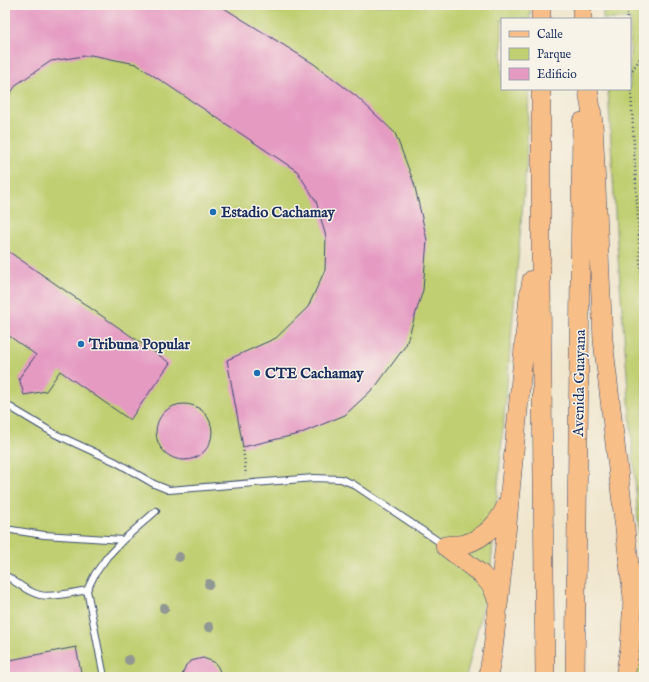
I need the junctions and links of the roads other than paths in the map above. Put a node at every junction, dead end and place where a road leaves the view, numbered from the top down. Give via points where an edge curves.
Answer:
1 (541, 5) edge
2 (582, 5) edge
3 (541, 18) edge
4 (582, 18) edge
5 (541, 90) edge
6 (582, 90) edge
7 (588, 90) edge
8 (541, 191) junction
9 (5, 404) edge
10 (509, 499) junction
11 (156, 511) dead end
12 (5, 529) edge
13 (123, 540) junction
14 (446, 546) junction
15 (5, 575) edge
16 (87, 590) junction
17 (498, 602) junction
18 (104, 677) edge
19 (488, 677) edge
20 (545, 677) edge
21 (575, 677) edge
22 (625, 677) edge

1 - 3 main road
2 - 4 main road
5 - 8 main road
6 - 21 main road, Avenida Guayana
7 - 22 main road via 593,122 603,340 634,598
8 - 10 main road
8 - 20 main road
9 - 14 lane via 55,434 169,490 314,478 341,479 353,484
10 - 14 main road via 503,514 480,538 464,544
10 - 17 main road
11 - 13 lane
12 - 13 lane via 44,535
13 - 16 lane via 107,557
14 - 17 main road via 481,574 492,586
15 - 16 lane via 41,596
16 - 18 lane
17 - 19 main road

